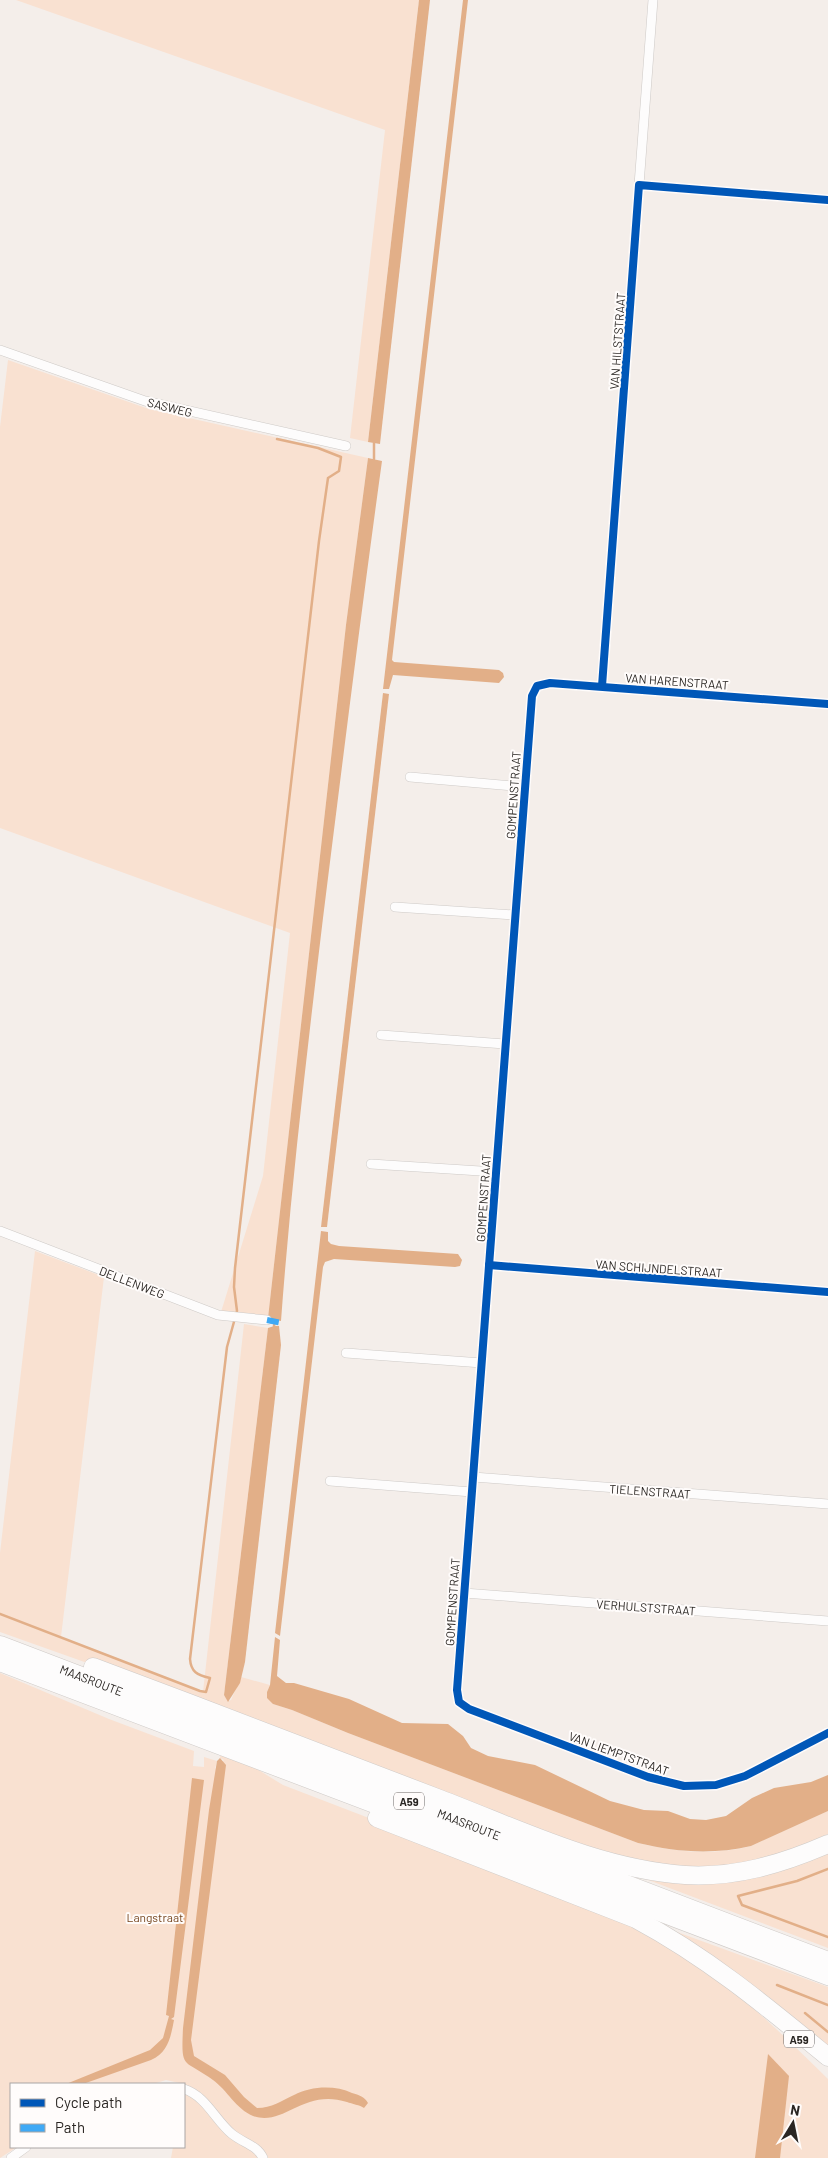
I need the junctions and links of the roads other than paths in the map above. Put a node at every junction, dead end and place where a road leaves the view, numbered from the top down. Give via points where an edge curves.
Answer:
1 (653, 0) edge
2 (640, 185) junction
3 (828, 200) edge
4 (0, 350) edge
5 (346, 446) dead end
6 (602, 686) junction
7 (532, 696) joint
8 (828, 704) edge
9 (410, 778) dead end
10 (525, 786) junction
11 (395, 907) dead end
12 (515, 915) junction
13 (381, 1035) dead end
14 (505, 1044) junction
15 (371, 1164) dead end
16 (496, 1172) junction
17 (0, 1231) edge
18 (489, 1266) junction
19 (828, 1292) edge
20 (267, 1320) dead end
21 (346, 1353) dead end
22 (482, 1362) junction
23 (473, 1478) junction
24 (330, 1481) dead end
25 (472, 1492) junction
26 (828, 1504) edge
27 (464, 1592) junction
28 (828, 1621) edge
29 (0, 1641) edge
30 (0, 1645) edge
31 (0, 1662) edge
32 (459, 1702) joint
33 (828, 1733) edge
34 (278, 1769) junction
35 (828, 1844) edge
36 (828, 1961) edge
37 (828, 1976) edge
38 (771, 2011) junction
39 (828, 2057) edge
40 (828, 2068) edge
41 (185, 2090) edge
42 (25, 2148) edge
43 (11, 2158) edge
44 (263, 2158) edge

1 - 2 street, VAN HILSTSTRAAT
2 - 3 street
2 - 6 street, VAN HILSTSTRAAT
4 - 5 street, SASWEG via 145,401
6 - 7 street, VAN HARENSTRAAT via 550,683 537,686
6 - 8 street, VAN HARENSTRAAT
7 - 10 street, GOMPENSTRAAT
9 - 10 street, GOMPENSTRAAT
10 - 12 street, GOMPENSTRAAT
11 - 12 street
12 - 14 street, GOMPENSTRAAT
13 - 14 street
14 - 16 street, GOMPENSTRAAT
15 - 16 street, GOMPENSTRAAT
16 - 18 street, GOMPENSTRAAT
17 - 20 street, DELLENWEG via 218,1314
18 - 19 street, VAN SCHIJNDELSTRAAT
18 - 22 street, GOMPENSTRAAT
21 - 22 street
22 - 23 street, GOMPENSTRAAT
23 - 25 street, GOMPENSTRAAT
23 - 26 street, TIELENSTRAAT
24 - 25 street
25 - 27 street, GOMPENSTRAAT
27 - 28 street, VERHULSTSTRAAT
27 - 32 street, GOMPENSTRAAT via 457,1690
29 - 35 highway, A59 via 82,1663 621,1866 686,1875 731,1873 775,1864
30 - 36 highway, MAASROUTE / A59
31 - 34 highway, MAASROUTE / A59
32 - 33 street, VAN LIEMPTSTRAAT via 648,1777 684,1786 716,1785 745,1776
34 - 37 highway, MAASROUTE / A59
34 - 38 highway, A59 via 347,1806 636,1919 713,1965
38 - 39 highway, A59
38 - 40 highway, A59
41 - 44 street via 197,2096 233,2135 255,2148
42 - 43 street

